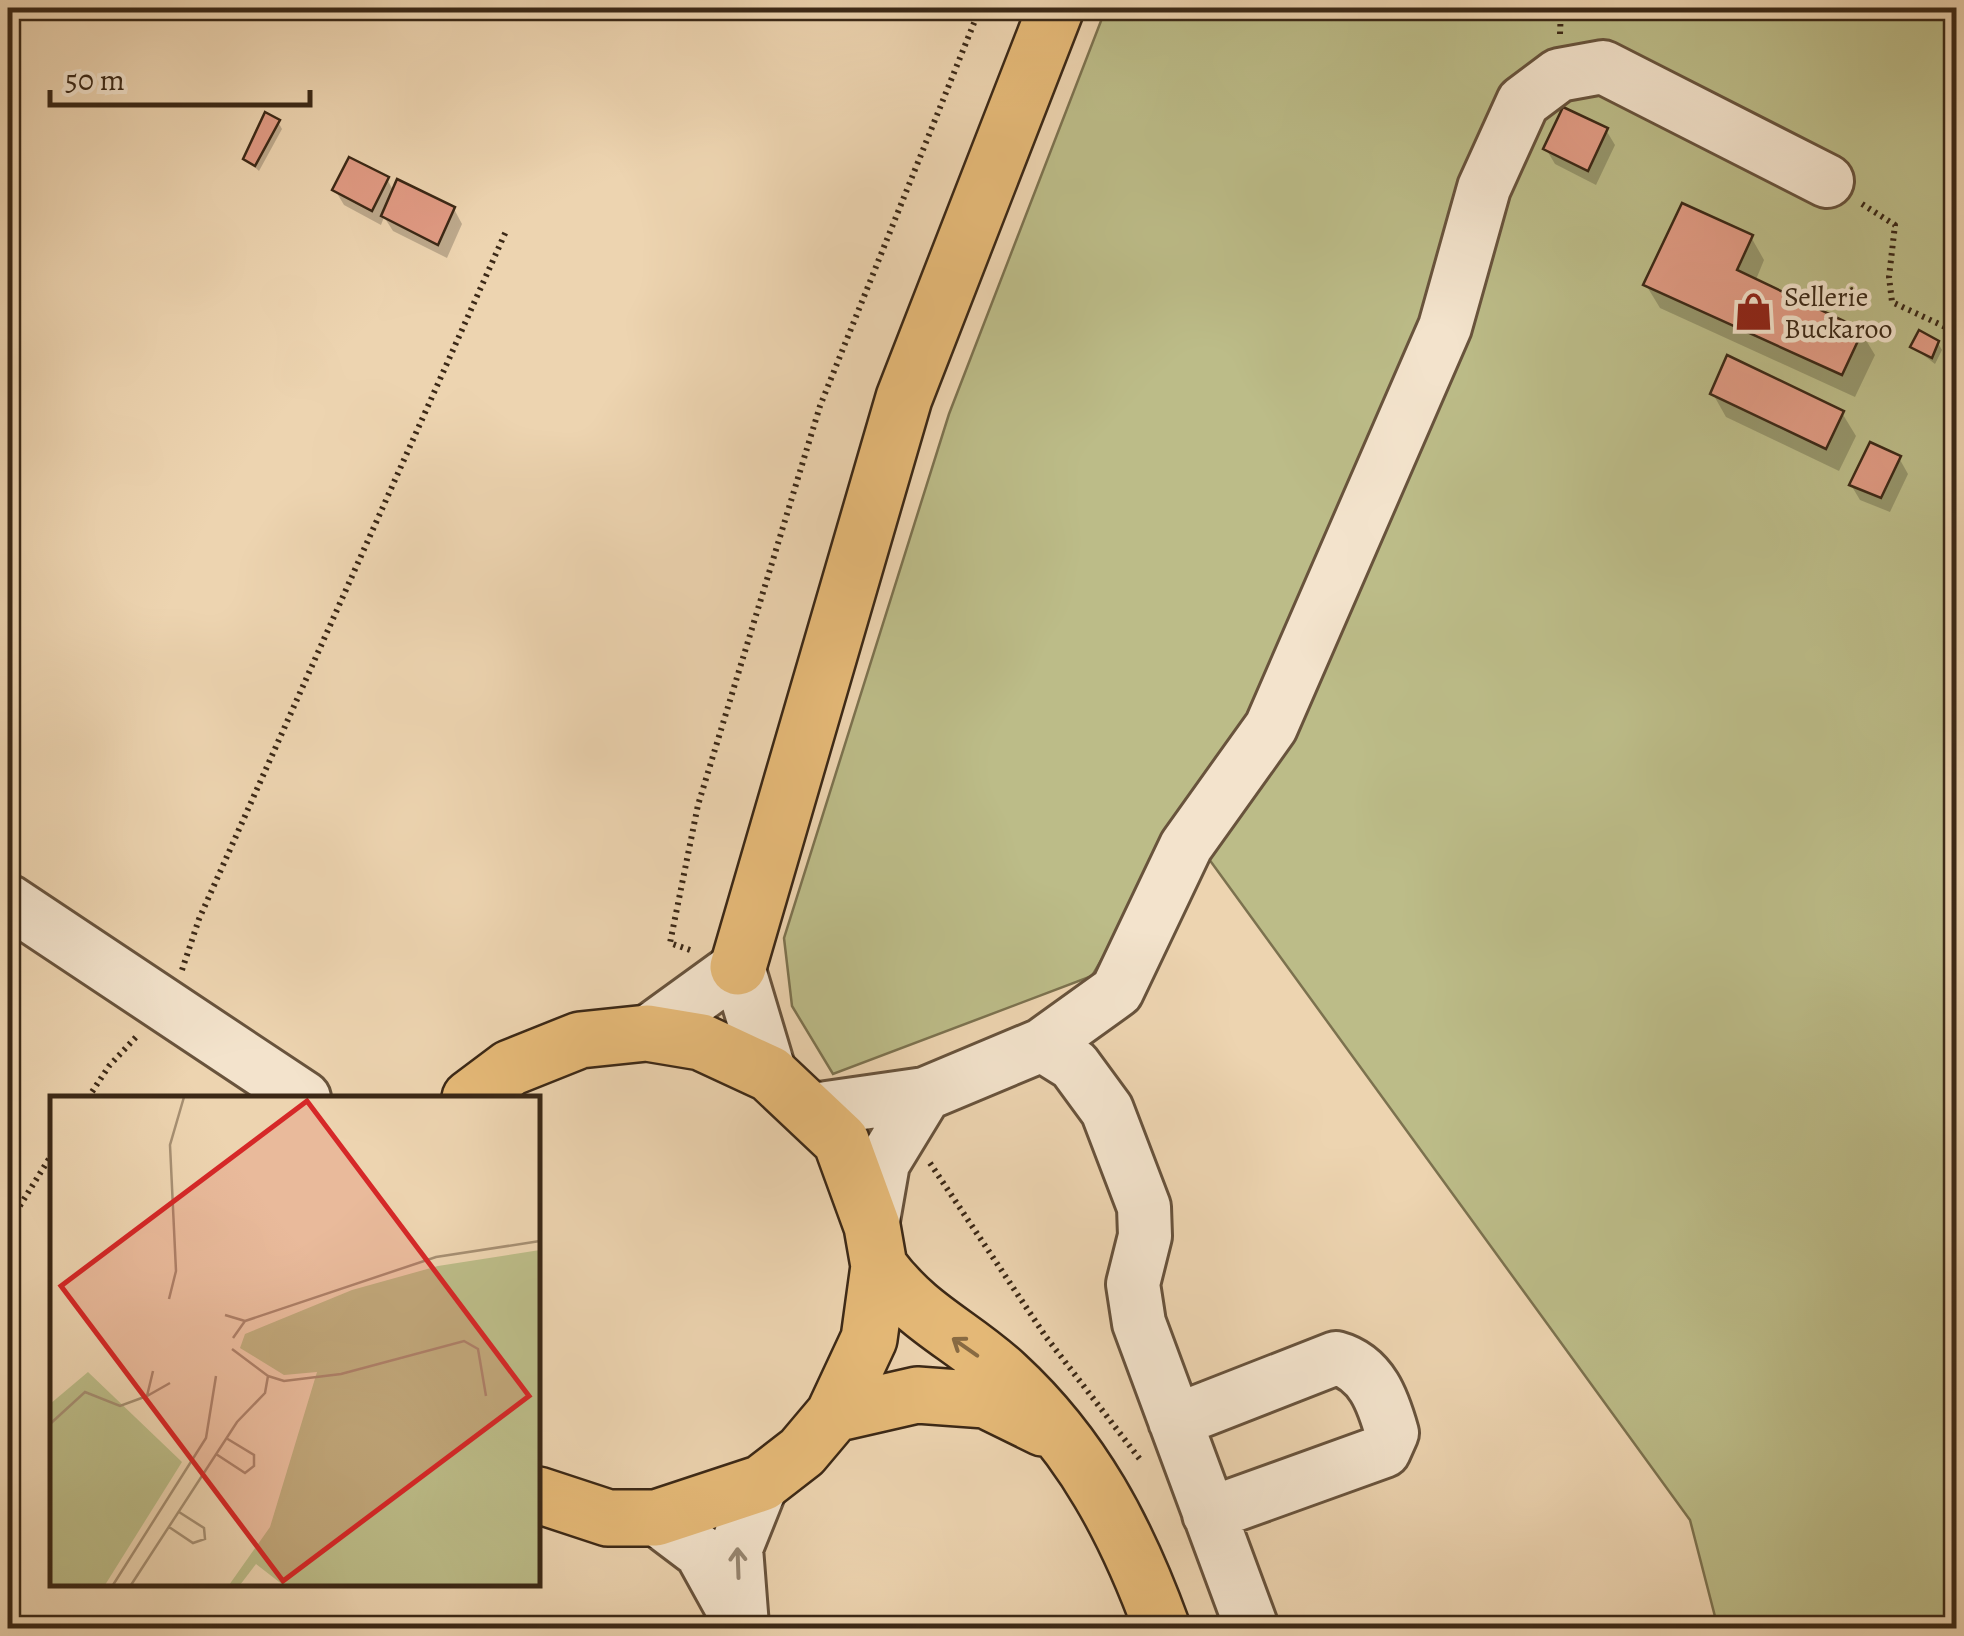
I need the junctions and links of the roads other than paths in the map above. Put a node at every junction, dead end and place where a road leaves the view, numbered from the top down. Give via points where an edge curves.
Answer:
1 (1056, 8) edge
2 (1826, 181) road end
3 (8, 901) edge
4 (738, 966) junction
5 (647, 1034) junction
6 (1042, 1046) junction
7 (770, 1074) junction
8 (301, 1096) edge
9 (473, 1096) edge
10 (914, 1109) junction
11 (812, 1110) junction
12 (876, 1246) junction
13 (834, 1414) junction
14 (1175, 1421) junction
15 (1062, 1437) junction
16 (762, 1483) junction
17 (540, 1495) edge
18 (1209, 1514) junction
19 (656, 1518) junction
20 (741, 1627) edge
21 (1162, 1628) edge
22 (1252, 1628) edge

1 - 4 main road via 904,398
2 - 6 street via 1603,67 1559,75 1523,102 1484,188 1445,327 1271,727 1194,834 1116,991
3 - 8 street
4 - 5 street
4 - 7 street
5 - 7 main road via 701,1042
5 - 9 main road via 580,1040 510,1068
6 - 10 street
6 - 14 street via 1074,1065 1107,1110 1144,1208 1134,1284 1138,1323
7 - 11 main road
10 - 11 street
10 - 12 street via 883,1164
11 - 12 main road via 841,1141
12 - 13 main road via 869,1339
15 -> 12 main road via 1005,1374 901,1296
13 - 15 main road via 917,1394 986,1400
13 - 16 main road via 802,1452
14 - 18 street
14 - 18 street via 1336,1358 1352,1362 1382,1395 1392,1433 1384,1452
15 - 21 main road via 1112,1507
16 - 19 main road
20 -> 16 street via 736,1548
17 - 19 main road via 608,1518
18 - 22 street
19 - 20 street via 701,1552

